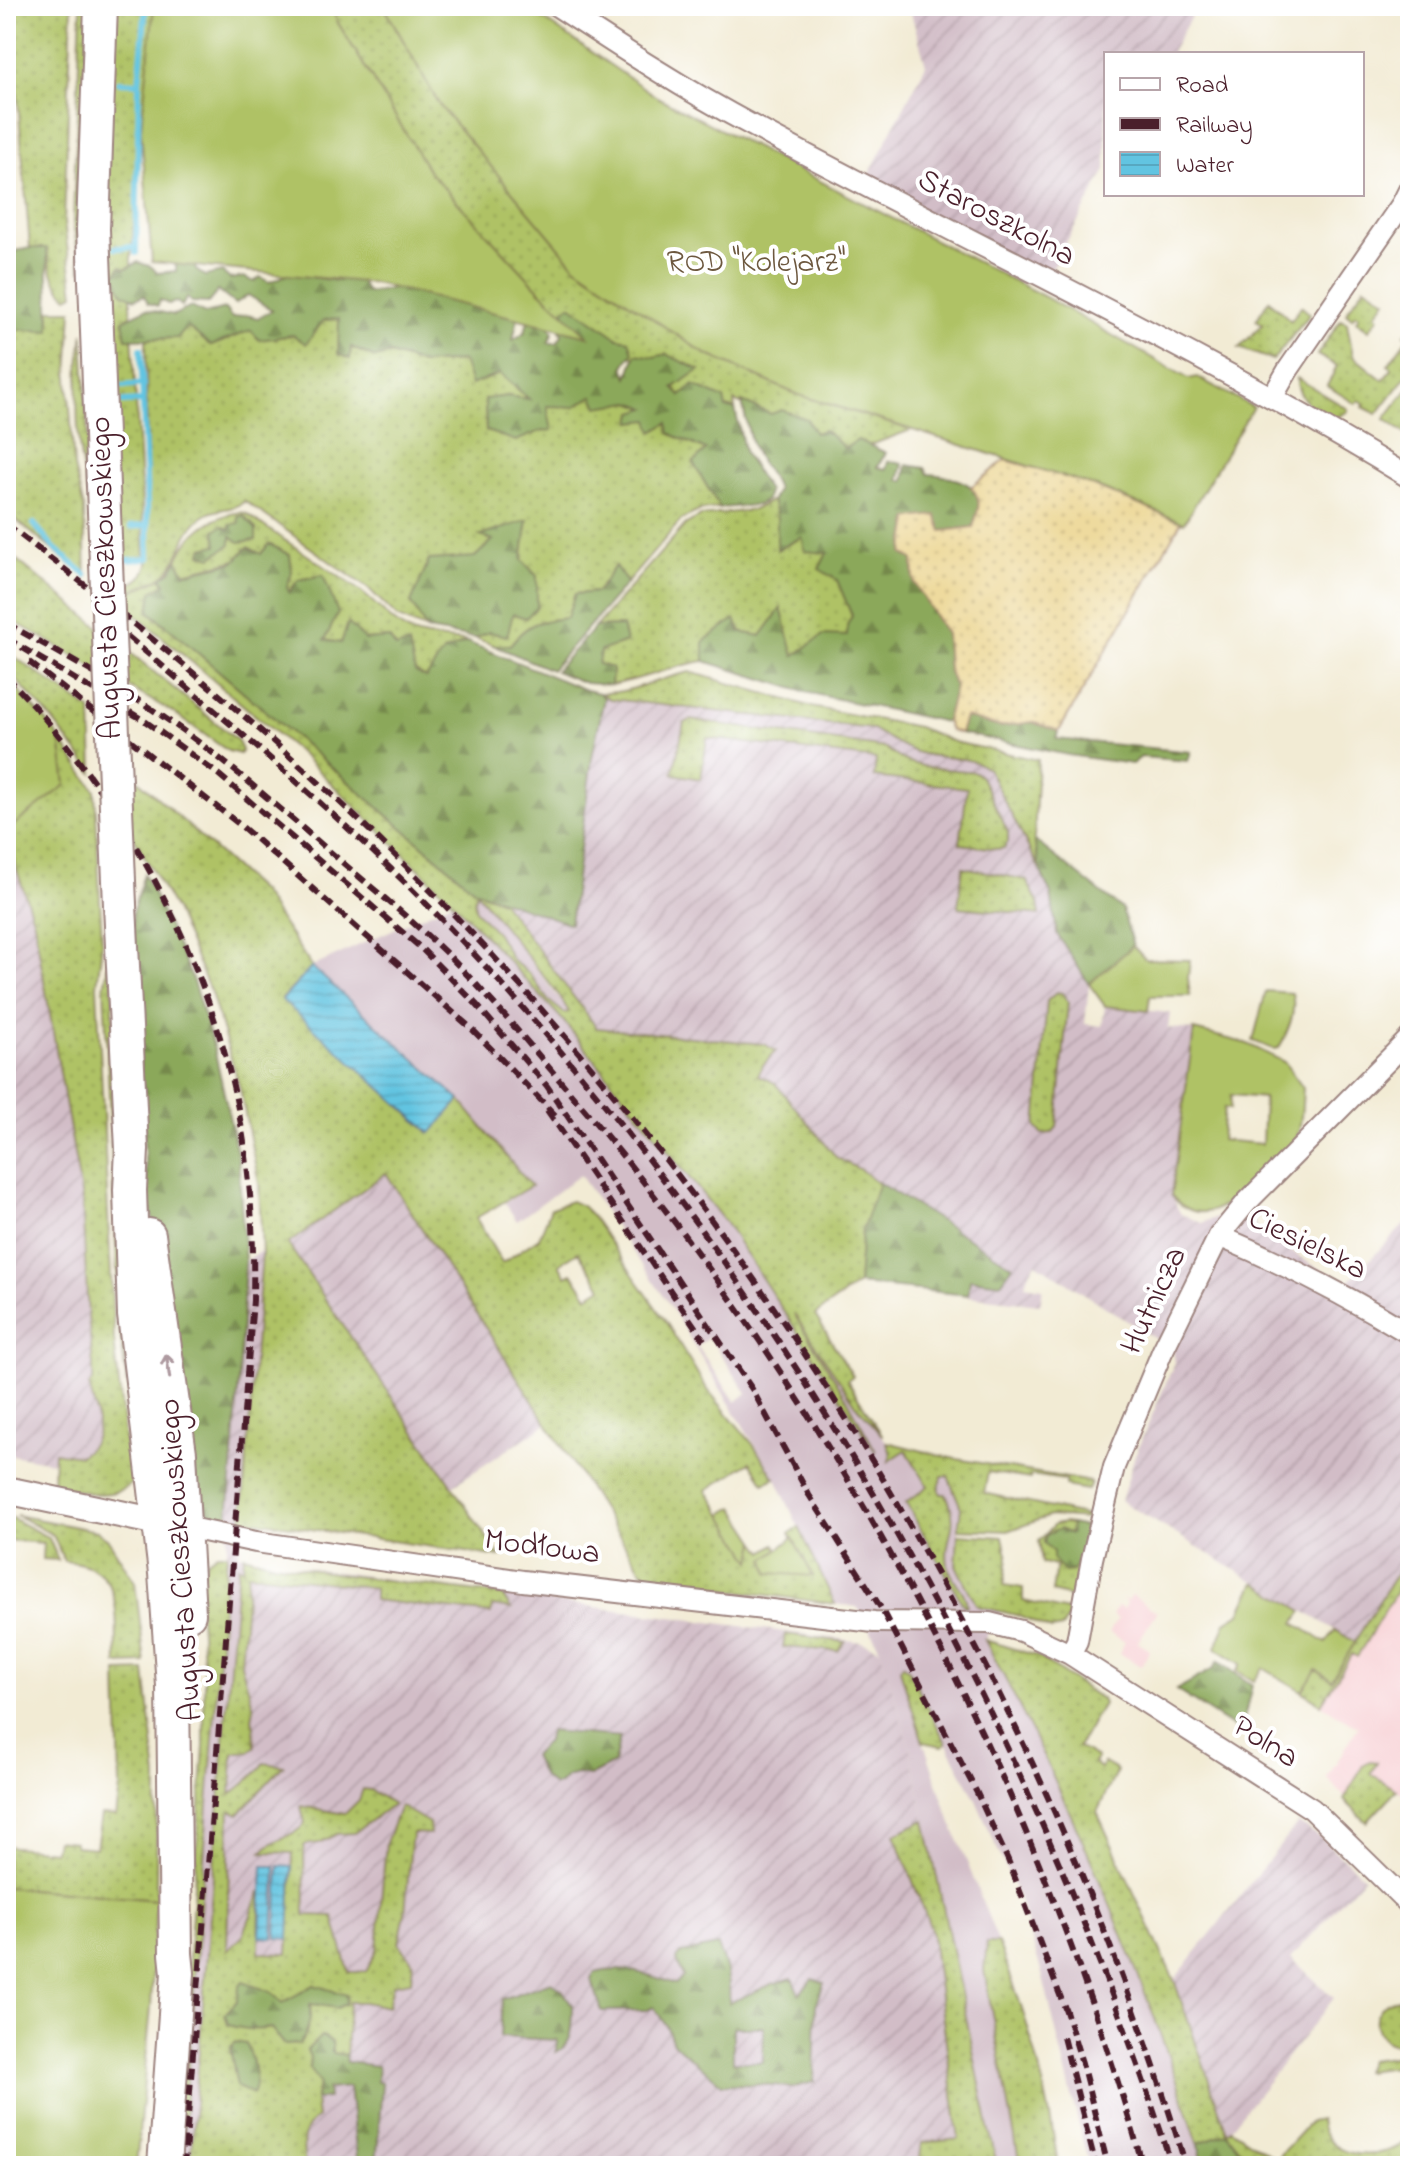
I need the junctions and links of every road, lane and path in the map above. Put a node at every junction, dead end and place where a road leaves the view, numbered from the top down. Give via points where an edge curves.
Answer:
1 (101, 6) edge
2 (557, 6) edge
3 (1410, 188) edge
4 (1273, 396) junction
5 (1410, 478) edge
6 (1410, 1038) edge
7 (1219, 1236) junction
8 (1410, 1334) edge
9 (6, 1490) edge
10 (172, 1525) junction
11 (1070, 1654) junction
12 (1410, 1905) edge
13 (164, 2166) edge

1 - 10 main road, Augusta Cieszkowskiego, bridge via 93,229 132,1149 134,1315
2 - 4 street, Staroszkolna via 752,126
3 - 4 street
4 - 5 street, Staroszkolna
6 - 7 street, Hutnicza
7 - 8 street, Ciesielska
7 - 11 street, Hutnicza via 1114,1467
9 - 10 street, Modłowa
10 - 11 street, Modłowa via 523,1581 874,1622 989,1623
10 - 13 main road, Augusta Cieszkowskiego via 178,1973
11 - 12 street, Polna via 1312,1809

